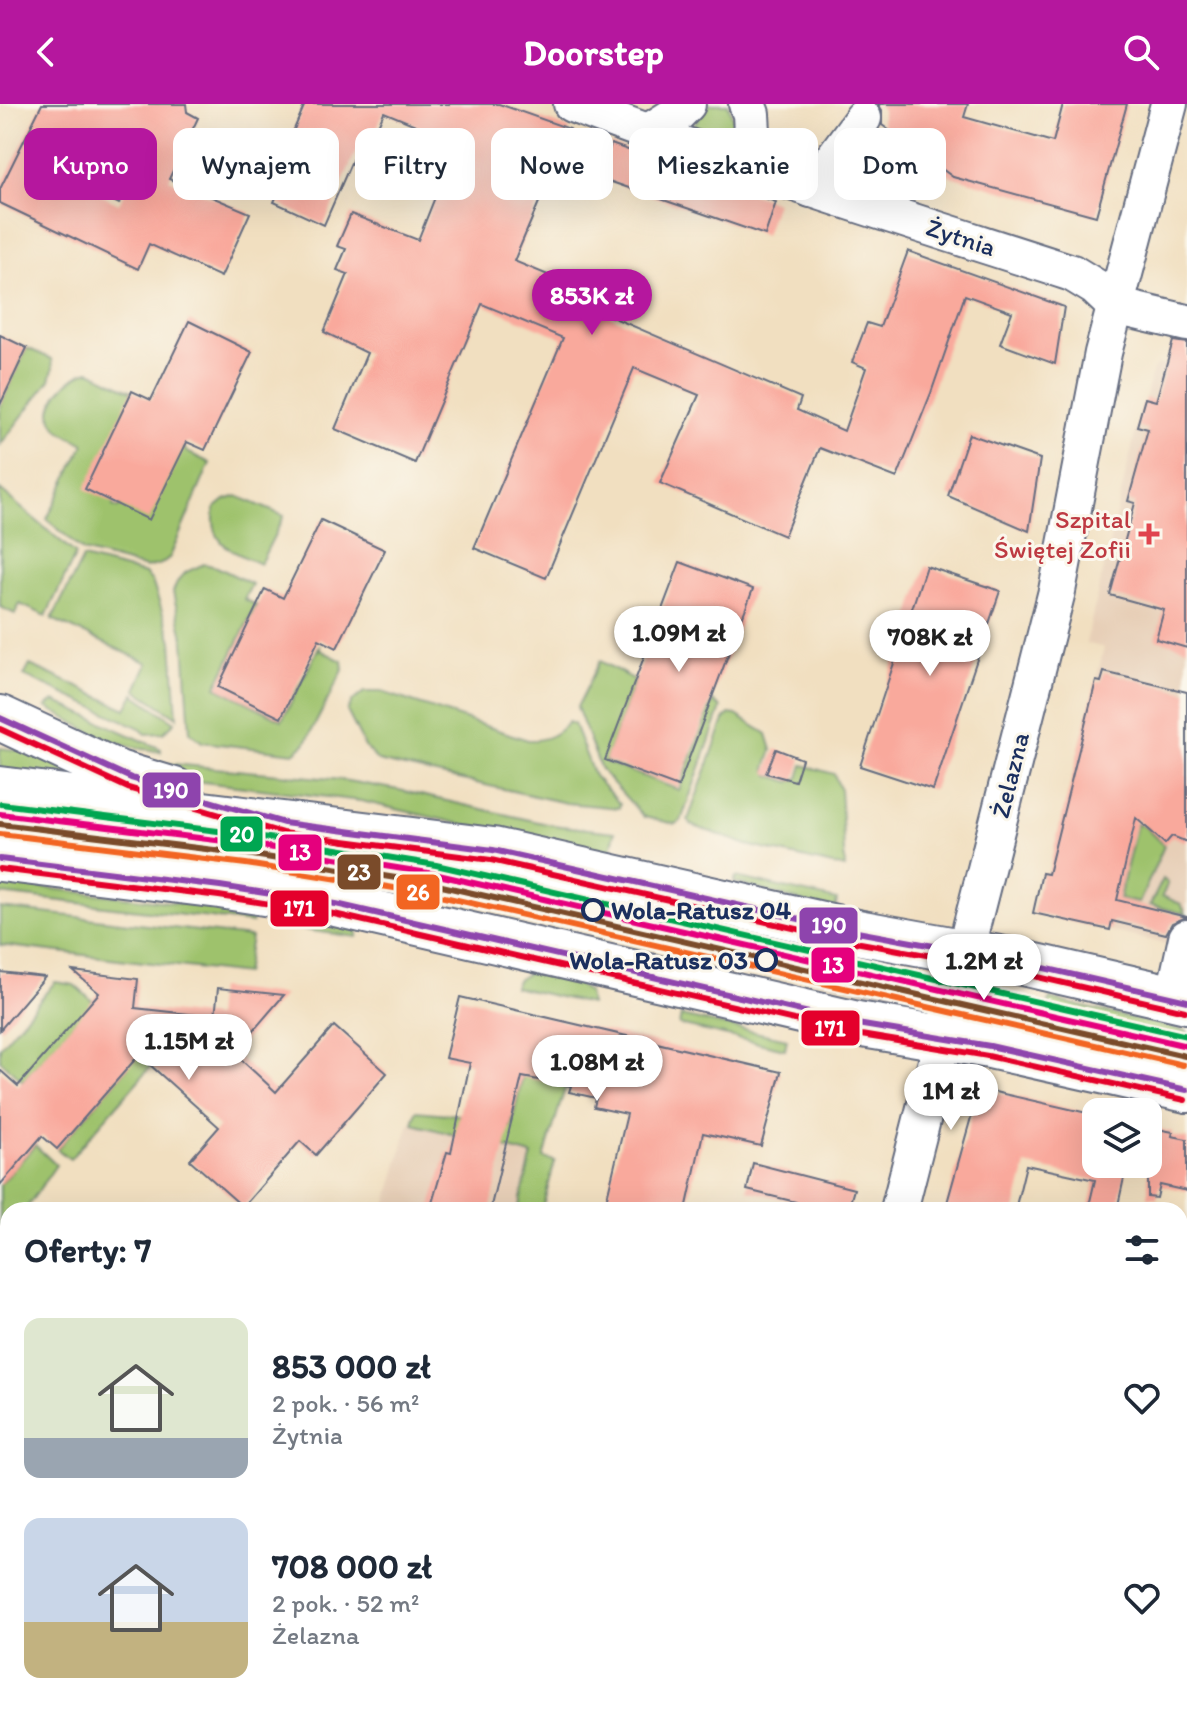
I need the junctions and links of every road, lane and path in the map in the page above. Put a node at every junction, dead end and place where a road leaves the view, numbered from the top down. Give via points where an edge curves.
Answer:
1 (572, 104) edge
2 (687, 104) edge
3 (747, 104) edge
4 (1169, 104) edge
5 (863, 118) dead end
6 (634, 128) edge
7 (655, 128) edge
8 (752, 128) edge
9 (818, 179) edge
10 (818, 191) edge
11 (1115, 306) junction
12 (1187, 323) edge
13 (0, 718) edge
14 (0, 789) edge
15 (284, 823) junction
16 (0, 859) edge
17 (1187, 938) edge
18 (965, 952) junction
19 (1180, 1000) edge
20 (944, 1038) junction
21 (1187, 1090) edge
22 (901, 1202) edge

1 - 6 street, Żytnia
2 - 7 street
3 - 8 street
4 - 11 street, Żelazna
5 - 9 street
10 - 11 street, Żytnia via 1072,273
11 - 12 street
11 - 18 street, Żelazna via 1057,591
13 - 15 main road via 131,778
14 - 15 main road
15 - 18 main road via 493,850
16 - 20 main road via 311,899 847,1021
17 - 19 street
18 - 19 main road
18 - 20 street, Żelazna
20 - 21 main road
20 - 22 street, Żelazna

